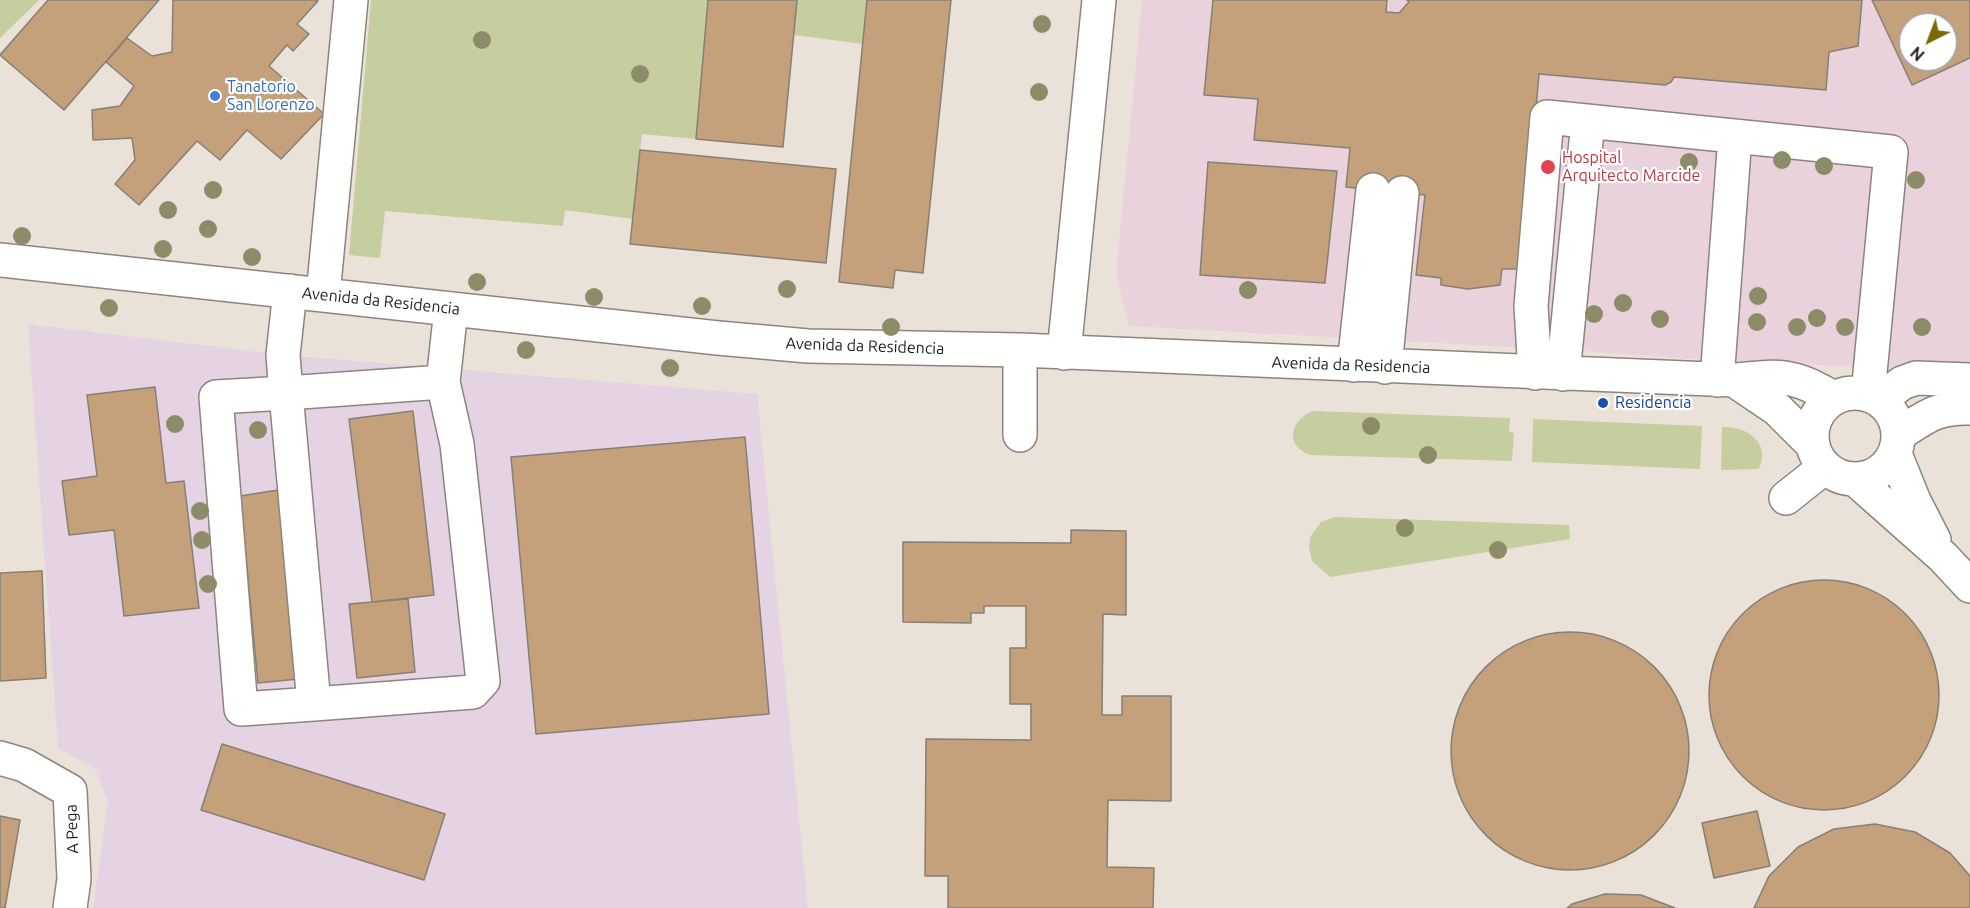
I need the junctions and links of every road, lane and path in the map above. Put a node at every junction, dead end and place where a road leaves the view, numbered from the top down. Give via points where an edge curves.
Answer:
1 (351, 0) edge
2 (1099, 0) edge
3 (1735, 136) junction
4 (1387, 191) dead end
5 (0, 260) edge
6 (290, 291) junction
7 (323, 295) junction
8 (451, 309) junction
9 (1020, 350) junction
10 (1064, 352) junction
11 (1369, 366) junction
12 (1549, 373) junction
13 (1725, 380) junction
14 (1970, 380) edge
15 (443, 382) junction
16 (286, 393) junction
17 (1874, 397) junction
18 (1833, 398) junction
19 (1970, 408) edge
20 (1020, 435) dead end
21 (1897, 444) junction
22 (1818, 455) junction
23 (1856, 480) junction
24 (1786, 498) dead end
25 (1943, 557) junction
26 (1970, 586) edge
27 (314, 704) junction
28 (0, 758) edge
29 (70, 908) edge

1 - 7 street
2 - 10 street
3 - 12 street via 1547,117 1531,306
3 - 13 street
3 - 17 street via 1891,152
4 - 11 street
5 - 6 street, Avenida da Residencia
6 - 7 street, Avenida da Residencia
6 - 16 street via 283,355
7 - 8 street, Avenida da Residencia
8 - 9 street, Avenida da Residencia via 808,346
8 - 15 street
9 - 10 street, Avenida da Residencia
9 - 20 street
10 - 11 street, Avenida da Residencia
11 - 12 street, Avenida da Residencia
12 - 13 street, Avenida da Residencia
13 - 18 street, Avenida da Residencia via 1790,378 1811,384
13 - 22 street via 1777,409
14 - 17 street via 1916,378
15 - 16 street
15 - 27 street via 457,444 483,681 472,692
16 - 27 street
16 - 27 street via 216,397 241,709
17 - 18 street via 1851,392
17 - 21 street via 1891,410 1897,424
18 - 22 street via 1819,411 1813,424
19 - 21 street via 1933,412
21 - 23 street via 1887,465
21 - 25 street via 1914,501
22 - 23 street via 1838,475
22 - 24 street
23 - 25 street
25 - 26 street
28 - 29 street, A Pega via 24,765 70,791 74,879

